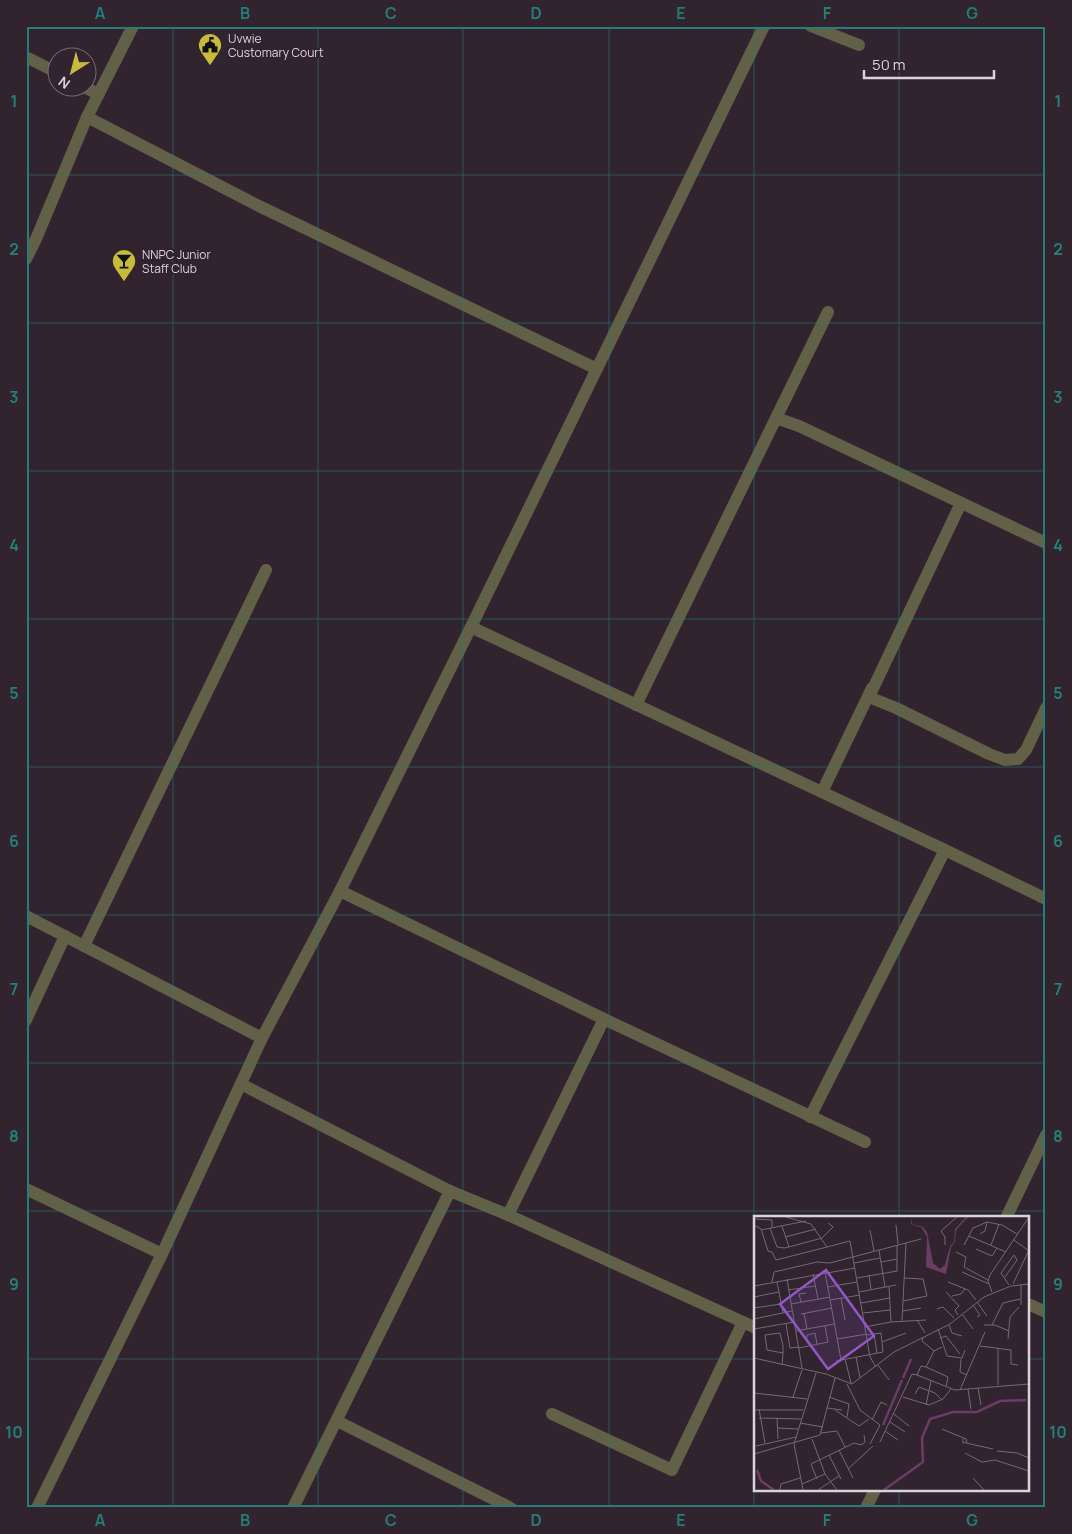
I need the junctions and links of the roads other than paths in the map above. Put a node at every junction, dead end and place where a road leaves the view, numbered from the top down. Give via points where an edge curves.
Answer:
1 (133, 26) edge
2 (764, 26) edge
3 (811, 26) edge
4 (859, 45) dead end
5 (26, 57) edge
6 (48, 68) edge
7 (99, 94) joint
8 (87, 117) junction
9 (31, 237) edge
10 (26, 258) edge
11 (828, 312) dead end
12 (597, 369) junction
13 (776, 418) junction
14 (961, 503) junction
15 (1046, 543) edge
16 (266, 570) dead end
17 (470, 627) junction
18 (878, 676) junction
19 (636, 704) junction
20 (1046, 708) edge
21 (822, 792) junction
22 (945, 850) junction
23 (340, 891) junction
24 (1046, 899) edge
25 (26, 916) edge
26 (65, 936) junction
27 (84, 946) junction
28 (604, 1019) junction
29 (26, 1020) edge
30 (262, 1038) junction
31 (241, 1084) junction
32 (810, 1117) junction
33 (1046, 1135) edge
34 (865, 1142) dead end
35 (26, 1189) edge
36 (450, 1192) junction
37 (508, 1215) junction
38 (1007, 1216) edge
39 (162, 1254) junction
40 (1030, 1305) edge
41 (1046, 1312) edge
42 (743, 1322) junction
43 (754, 1327) edge
44 (552, 1414) dead end
45 (337, 1421) junction
46 (873, 1492) edge
47 (37, 1508) edge
48 (294, 1508) edge
49 (511, 1508) edge
50 (866, 1508) edge

1 - 7 street
2 - 12 street
3 - 4 street
5 - 6 street
7 - 8 street
8 - 9 street
8 - 12 street via 259,206
9 - 10 street
11 - 13 street
12 - 17 street
13 - 14 street
13 - 19 street
14 - 15 street
14 - 18 street
16 - 27 street
17 - 19 street
17 - 23 street
18 - 20 street via 869,697 1005,760 1018,759 1026,750
18 - 21 street
19 - 21 street
21 - 22 street
22 - 24 street
22 - 32 street
23 - 28 street
23 - 30 street
25 - 26 street
26 - 27 street
26 - 29 street
27 - 30 street
28 - 32 street
28 - 37 street
30 - 31 street
31 - 36 street
31 - 39 street
32 - 34 street
33 - 38 street
35 - 39 street
36 - 37 street
36 - 45 street
37 - 42 street
39 - 47 street
40 - 41 street
42 - 43 street
42 - 44 street via 672,1470
45 - 48 street
45 - 49 street
46 - 50 street

